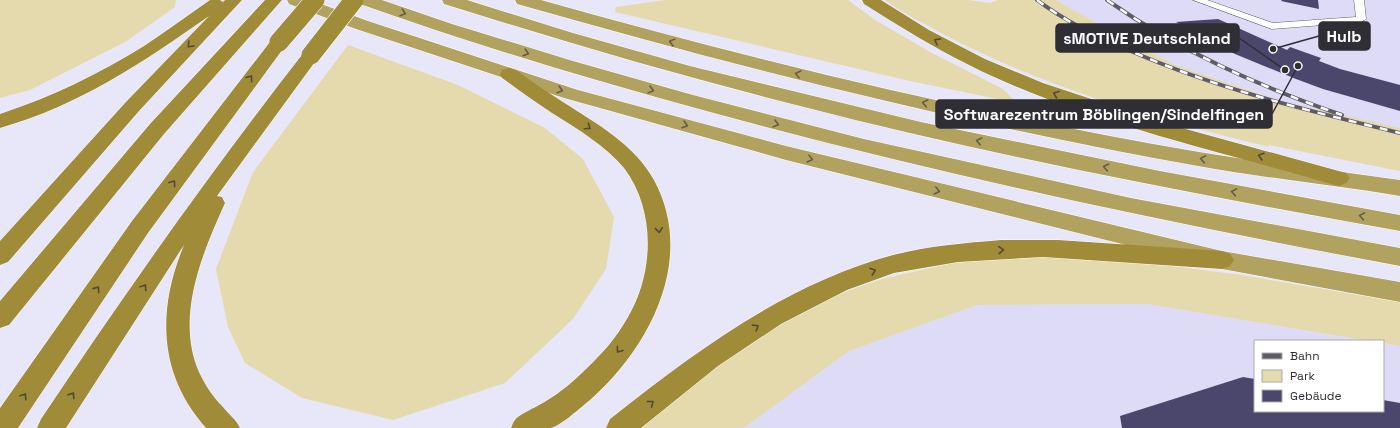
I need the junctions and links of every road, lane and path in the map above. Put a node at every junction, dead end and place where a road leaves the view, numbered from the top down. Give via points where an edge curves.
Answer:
1 (234, 0) edge
2 (274, 0) edge
3 (295, 0) edge
4 (315, 0) edge
5 (354, 0) edge
6 (366, 0) edge
7 (450, 0) edge
8 (523, 0) edge
9 (870, 0) edge
10 (1198, 0) edge
11 (1359, 0) edge
12 (214, 9) edge
13 (509, 74) junction
14 (0, 121) edge
15 (236, 156) junction
16 (1339, 178) junction
17 (1400, 188) edge
18 (1400, 223) edge
19 (0, 256) edge
20 (1400, 258) edge
21 (1222, 260) junction
22 (1400, 292) edge
23 (0, 318) edge
24 (2, 428) edge
25 (51, 428) edge
26 (226, 428) edge
27 (525, 428) edge
28 (620, 428) edge

1 - 12 highway
2 - 23 highway via 157,129
3 - 13 highway
24 -> 4 highway, bridge via 140,227 279,42
5 - 15 highway, bridge
6 -> 20 highway via 565,65 809,132 1097,198
18 -> 7 highway via 997,145 845,111 582,41
16 -> 8 highway via 1268,171 1196,158 910,100 679,44
16 -> 9 highway via 1148,124 1059,95 986,65 915,30
10 - 11 lane via 1272,26 1361,19
12 - 14 highway via 150,50 96,80
12 -> 19 highway via 132,107
13 -> 21 highway via 571,94 794,155
13 -> 27 highway via 606,138 644,182 654,204 660,229 660,254 654,287 637,324 612,359 581,390
25 -> 15 highway via 161,262
15 - 26 highway via 190,256 179,294 177,316 183,364 192,386 206,408
16 - 17 highway
21 - 22 highway
28 -> 21 highway via 720,350 772,316 824,289 876,270 928,257 1044,248

